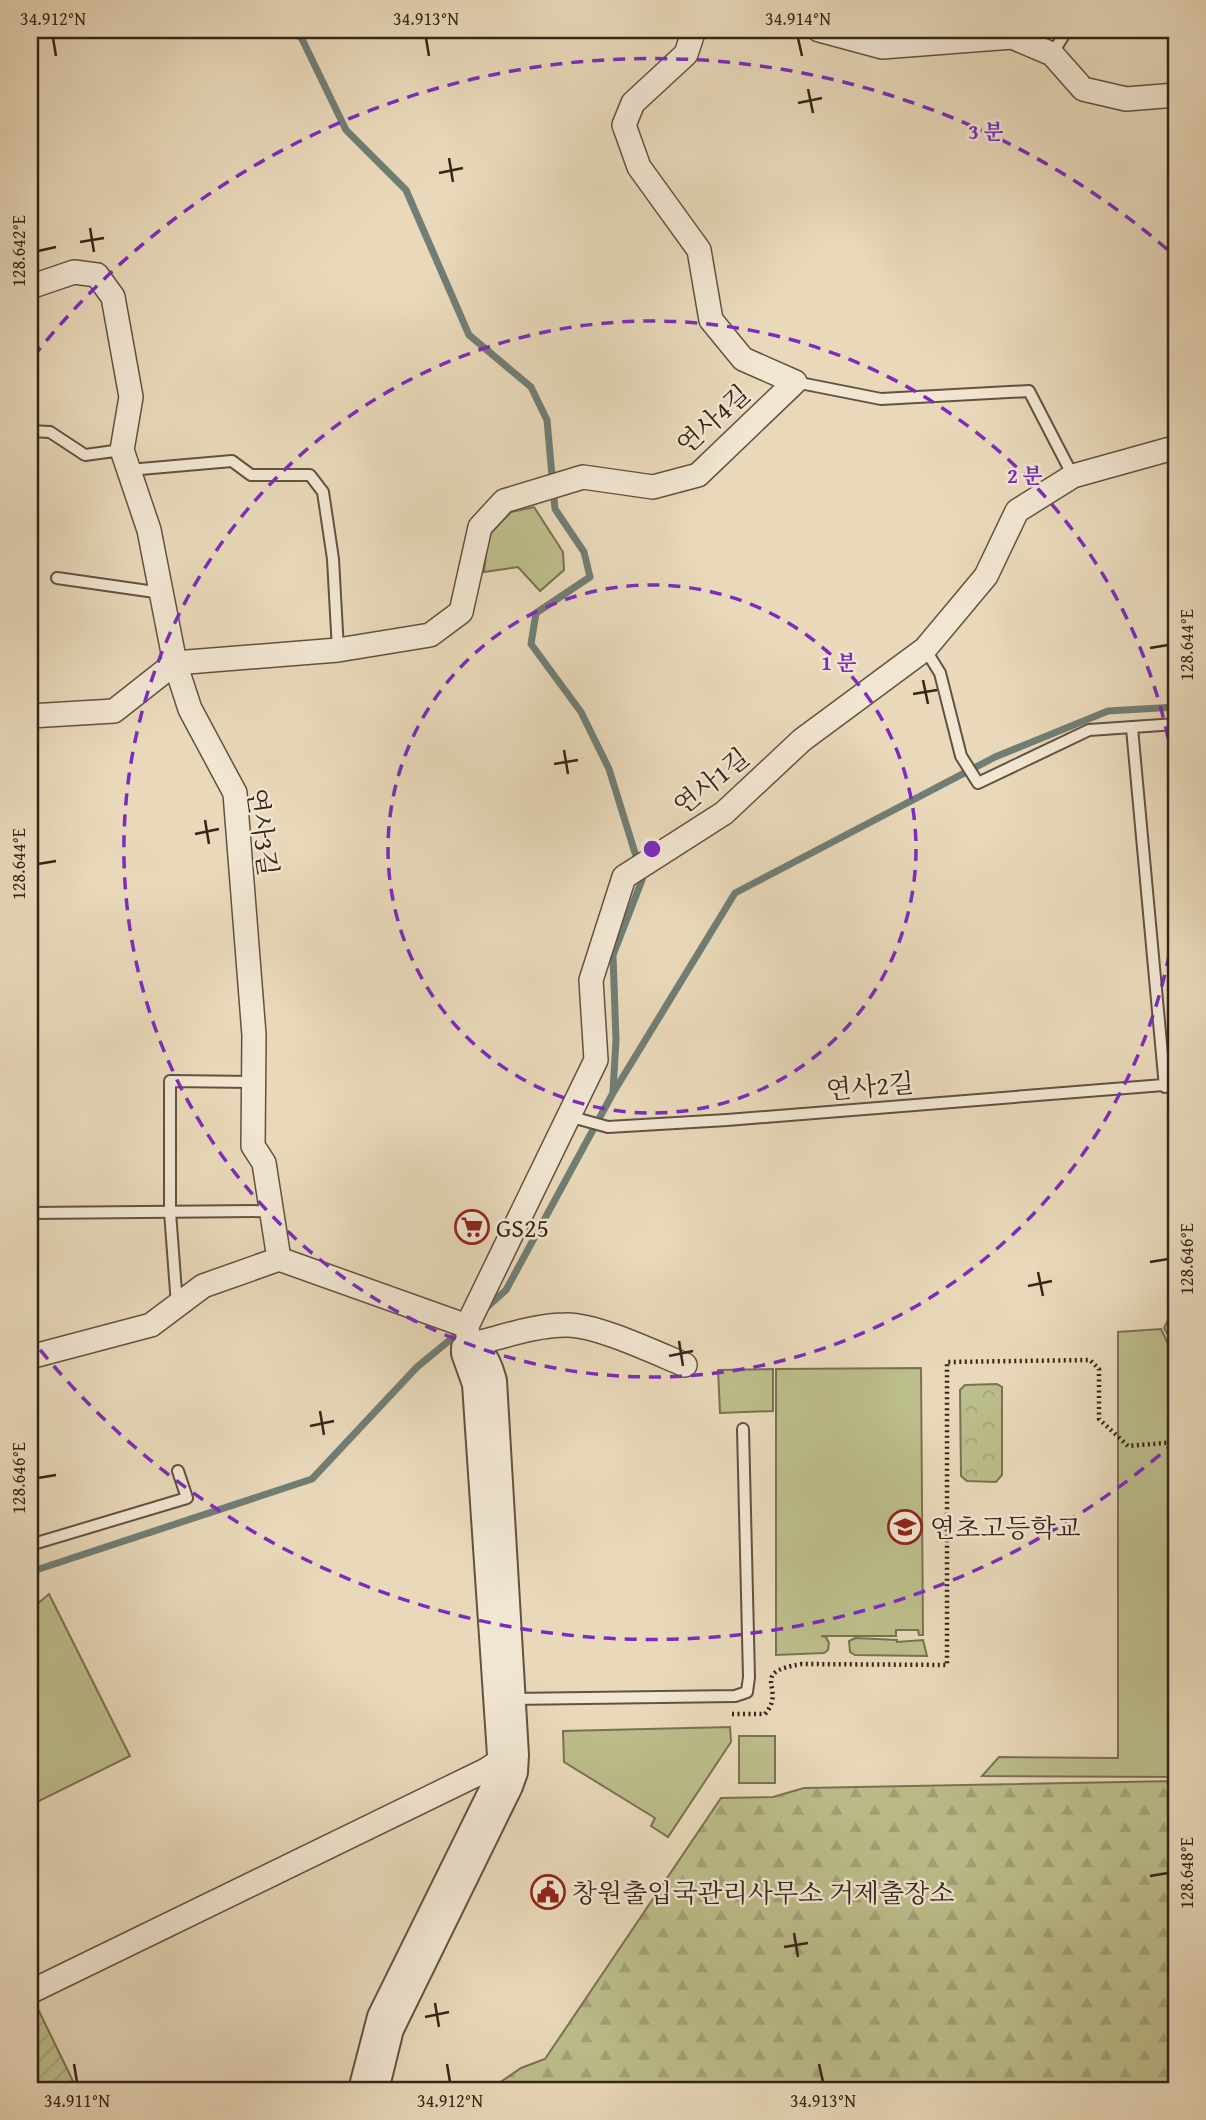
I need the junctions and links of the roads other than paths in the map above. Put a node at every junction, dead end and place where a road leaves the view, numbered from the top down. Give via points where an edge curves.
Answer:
1 (694, 30) edge
2 (819, 30) edge
3 (1067, 30) edge
4 (1052, 54) junction
5 (1176, 95) edge
6 (30, 287) edge
7 (794, 382) junction
8 (30, 431) edge
9 (1176, 450) edge
10 (125, 460) junction
11 (1073, 476) junction
12 (57, 578) dead end
13 (162, 593) junction
14 (925, 649) junction
15 (338, 650) junction
16 (176, 663) junction
17 (30, 716) edge
18 (1176, 724) edge
19 (1132, 728) junction
20 (254, 1082) junction
21 (1171, 1085) edge
22 (568, 1116) junction
23 (271, 1211) junction
24 (170, 1212) junction
25 (30, 1213) edge
26 (279, 1259) junction
27 (177, 1305) junction
28 (468, 1336) junction
29 (30, 1357) edge
30 (685, 1365) dead end
31 (743, 1429) dead end
32 (178, 1471) dead end
33 (30, 1545) edge
34 (504, 1699) junction
35 (508, 1756) junction
36 (30, 1992) edge
37 (363, 2090) edge
38 (374, 2090) edge

1 - 7 street, 연사4길 via 686,54 633,103 624,125 639,167 699,250 710,320 743,359
2 - 4 street via 883,47 1012,37
3 - 4 lane
4 - 5 street via 1083,89 1126,99
6 - 10 street, 연사3길 via 74,272 97,275 113,298 131,397
7 - 11 lane via 881,399 1029,391
7 - 15 street, 연사4길 via 698,475 653,487 583,477 504,501 480,527 461,612 430,635
8 - 10 lane via 50,432 85,455
9 - 11 street, 연사1길
10 - 13 street, 연사3길 via 149,530
10 - 15 lane via 232,461 251,475 310,475 323,492 333,559
11 - 14 street, 연사1길 via 1017,511 986,576
12 - 13 lane
13 - 16 street, 연사3길
14 - 19 lane via 940,673 961,756 978,783 1089,730
14 - 22 street, 연사1길 via 802,740 724,813 624,877 591,980 596,1060
15 - 16 street, 연사4길
16 - 17 street via 114,711
16 - 20 street, 연사3길 via 190,709 234,793
18 - 19 lane
19 - 21 lane
20 - 23 street, 연사3길 via 253,1146 264,1163
20 - 24 lane via 170,1081
21 - 22 lane, 연사2길 via 727,1121 608,1127
22 - 28 street, 연사1길 via 478,1302
23 - 24 lane
23 - 26 street, 연사3길
24 - 25 lane
24 - 27 lane
26 - 27 street via 203,1286
26 - 28 street
27 - 29 street via 151,1325
28 - 30 street via 568,1325
28 - 34 street via 466,1353 477,1384
31 - 34 lane via 747,1692 735,1696
32 - 33 lane via 187,1498
34 - 35 street
35 - 36 street
35 - 37 street via 382,2017
35 - 38 street via 513,1772 509,1786 389,2029

